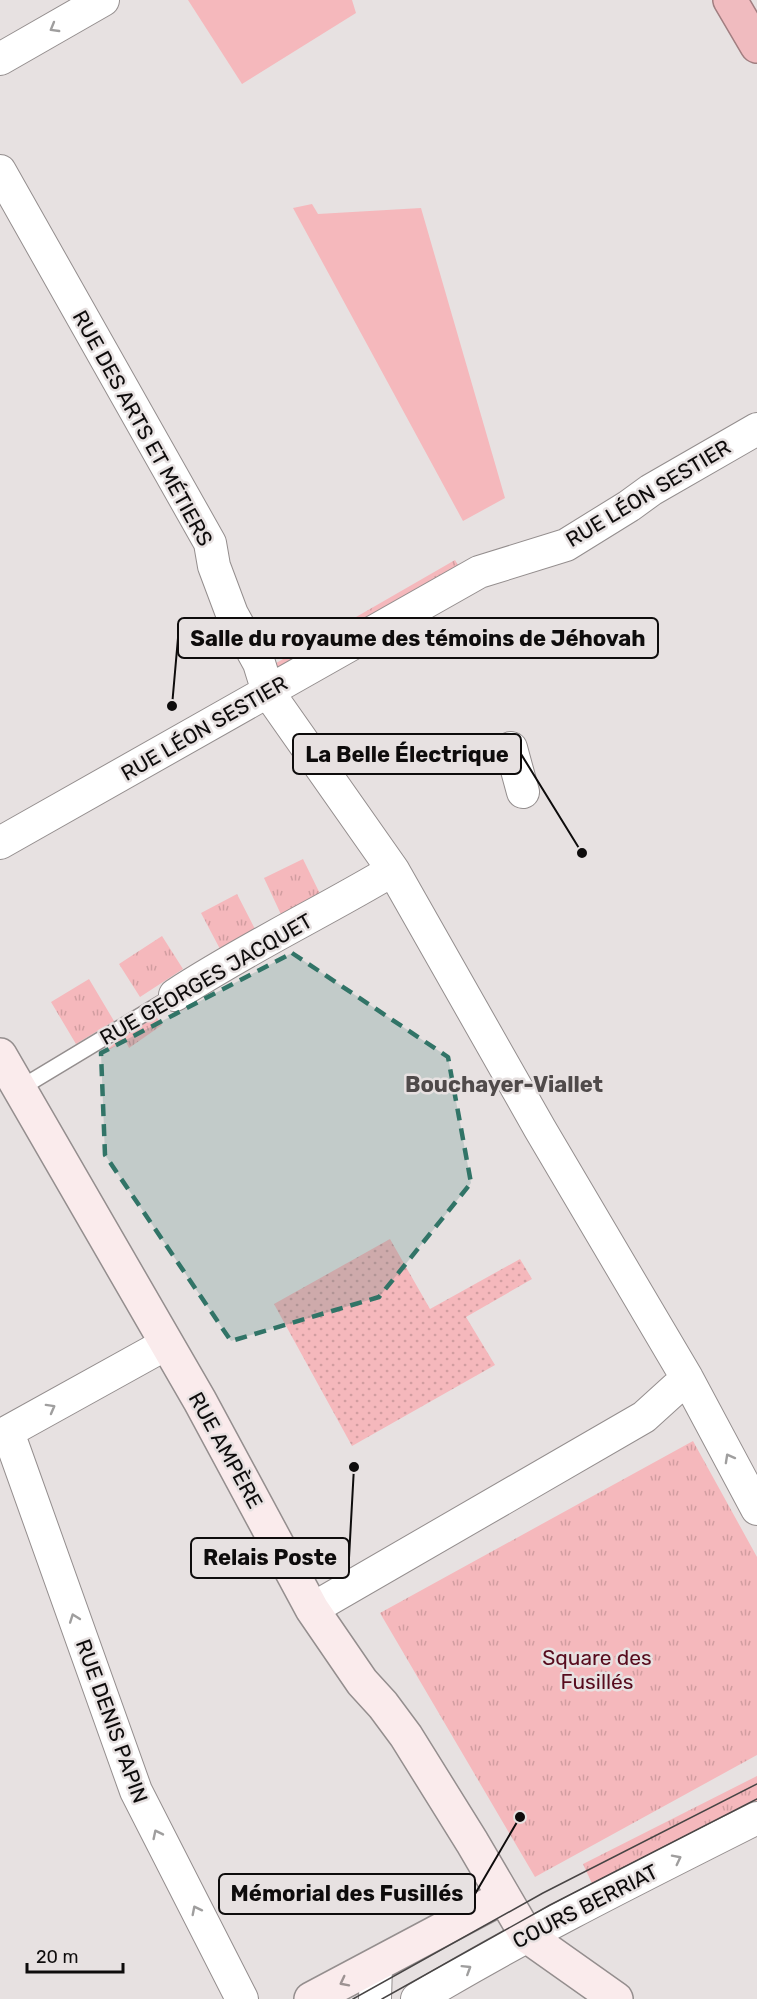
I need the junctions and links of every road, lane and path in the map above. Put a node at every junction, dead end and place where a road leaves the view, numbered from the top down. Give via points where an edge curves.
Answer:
1 (103, 0) edge
2 (730, 0) edge
3 (757, 46) edge
4 (0, 59) edge
5 (0, 171) edge
6 (757, 429) edge
7 (268, 692) junction
8 (511, 748) dead end
9 (523, 792) dead end
10 (0, 843) edge
11 (393, 870) junction
12 (175, 995) joint
13 (9, 1079) edge
14 (166, 1344) junction
15 (687, 1378) junction
16 (4, 1434) edge
17 (757, 1509) edge
18 (312, 1609) junction
19 (757, 1818) edge
20 (503, 1897) junction
21 (527, 1936) junction
22 (376, 1966) junction
23 (242, 1999) edge
24 (311, 1999) edge
25 (375, 1999) edge
26 (417, 1999) edge
27 (616, 1999) edge

1 -> 4 street
2 - 3 highway
5 - 7 street, RUE DES ARTS ET MÉTIERS via 205,533 232,614 259,663
6 - 7 street, RUE LÉON SESTIER via 566,545 479,572
7 - 10 street, RUE LÉON SESTIER
7 - 11 street, RUE DES ARTS ET MÉTIERS
8 - 9 street
11 - 12 street, RUE GEORGES JACQUET
11 - 15 street, RUE DES ARTS ET MÉTIERS
12 - 13 lane, RUE GEORGES JACQUET
13 - 14 street, RUE AMPÈRE via 131,1279
16 -> 14 street
14 - 18 street, RUE AMPÈRE
17 -> 15 street
15 - 18 street via 644,1417
23 -> 16 street, RUE DENIS PAPIN via 136,1791
18 - 20 street, RUE AMPÈRE via 362,1682 406,1736
21 -> 19 street, COURS BERRIAT
20 - 21 street, RUE AMPÈRE
20 - 22 street
26 -> 21 street, COURS BERRIAT
21 - 27 street
22 -> 24 street
22 - 25 street

